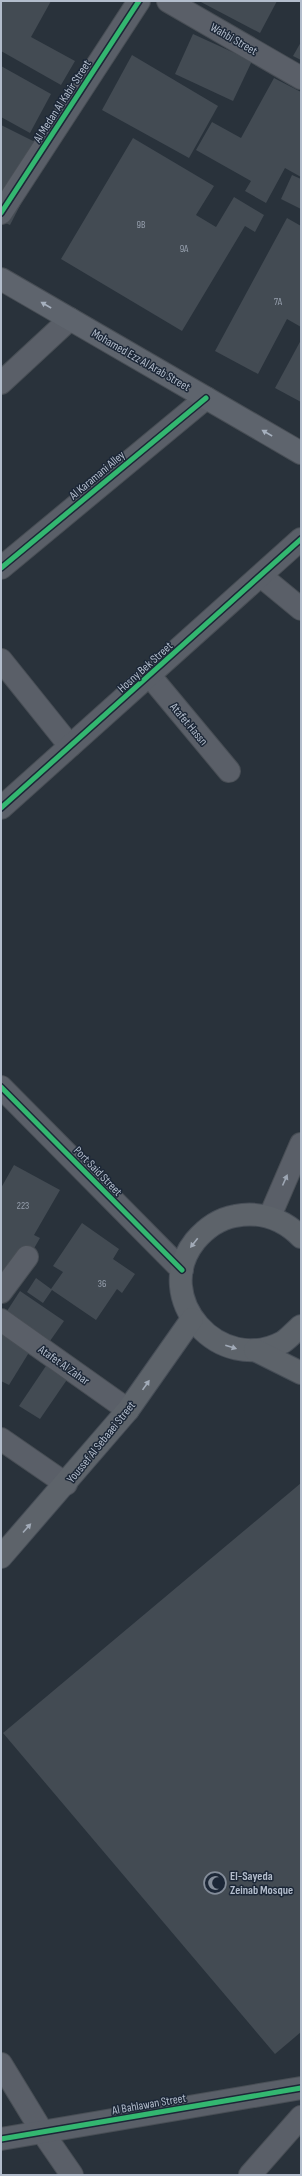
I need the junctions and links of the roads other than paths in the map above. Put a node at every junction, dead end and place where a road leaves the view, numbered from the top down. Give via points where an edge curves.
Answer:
1 (139, 1) edge
2 (168, 1) edge
3 (301, 78) edge
4 (1, 213) edge
5 (1, 279) edge
6 (70, 319) junction
7 (1, 383) edge
8 (206, 398) junction
9 (301, 453) edge
10 (301, 539) edge
11 (1, 568) edge
12 (261, 576) junction
13 (301, 609) edge
14 (1, 660) edge
15 (150, 676) junction
16 (70, 746) junction
17 (229, 771) dead end
18 (1, 808) edge
19 (1, 1086) edge
20 (301, 1144) edge
21 (270, 1216) junction
22 (301, 1237) edge
23 (27, 1257) dead end
24 (182, 1270) junction
25 (1, 1292) edge
26 (192, 1319) junction
27 (1, 1320) edge
28 (301, 1326) edge
29 (255, 1350) junction
30 (301, 1373) edge
31 (128, 1410) junction
32 (1, 1439) edge
33 (66, 1484) junction
34 (1, 1557) edge
35 (1, 2064) edge
36 (301, 2088) edge
37 (301, 2117) edge
38 (43, 2133) junction
39 (1, 2139) edge
40 (72, 2175) edge
41 (250, 2175) edge

1 - 4 street, Al Medan Al Kabir Street
2 - 3 street, Wahbi Street
6 -> 5 main road, Mohamed Ezz Al Arab Street
6 - 7 street
6 - 8 main road, Mohamed Ezz Al Arab Street
9 -> 8 main road, Mohamed Ezz Al Arab Street
8 - 11 street, Al Karamani Alley
10 - 12 street, Hosny Bek Street
12 - 13 street
12 - 15 street, Hosny Bek Street
14 - 16 street
15 - 16 street, Hosny Bek Street
15 - 17 street, Atafet Hassn
16 - 18 street, Hosny Bek Street
19 - 24 street, Port Said Street
21 -> 20 street
21 - 22 main road via 286,1224
21 -> 24 main road via 247,1213 223,1218 204,1230 189,1248
23 - 25 street
24 - 26 main road via 182,1293
26 -> 29 main road via 204,1333 219,1343 237,1349
31 -> 26 main road, Youssef Al Sebaaei Street
27 - 31 street, Atafet Al Zahar
28 - 29 main road via 283,1342
29 - 30 main road
31 - 33 main road, Youssef Al Sebaaei Street
32 - 33 street
34 -> 33 main road, Youssef Al Sebaaei Street
35 - 38 street
36 - 38 street, Al Bahlawan Street
37 - 41 street
38 - 39 street, Al Bahlawan Street
38 - 40 street

